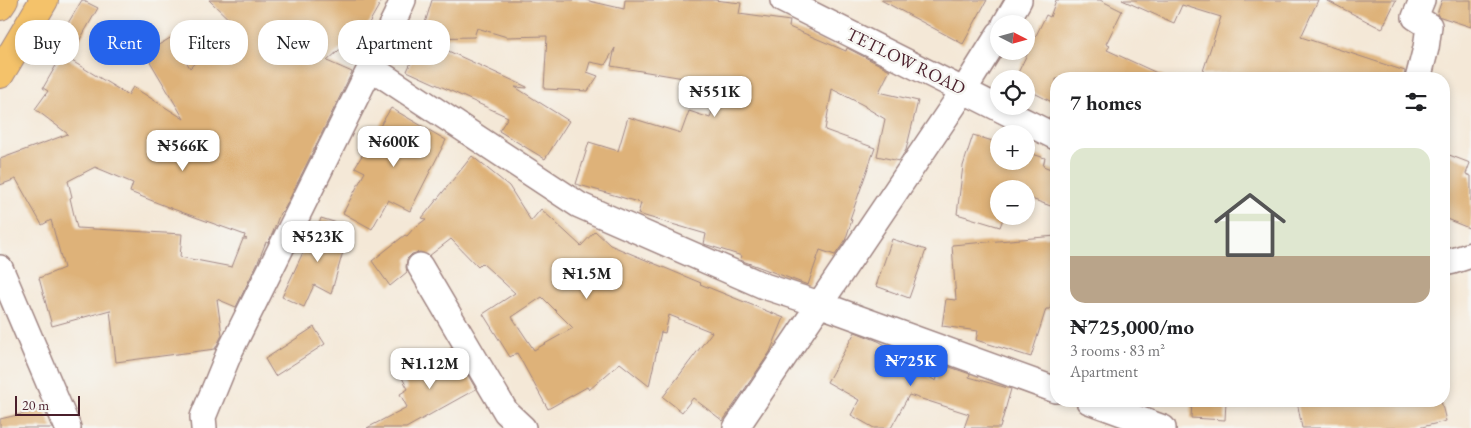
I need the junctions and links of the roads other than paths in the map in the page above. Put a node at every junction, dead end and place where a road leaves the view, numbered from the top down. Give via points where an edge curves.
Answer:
1 (4, 0) edge
2 (44, 0) edge
3 (403, 0) edge
4 (783, 0) edge
5 (1019, 0) edge
6 (1422, 0) edge
7 (0, 6) edge
8 (1010, 15) edge
9 (990, 48) edge
10 (370, 67) junction
11 (1420, 72) edge
12 (0, 74) edge
13 (964, 90) junction
14 (1050, 134) edge
15 (1471, 255) edge
16 (1450, 262) edge
17 (420, 266) dead end
18 (0, 268) edge
19 (819, 304) junction
20 (1050, 388) edge
21 (1105, 407) edge
22 (68, 428) edge
23 (204, 428) edge
24 (523, 428) edge
25 (736, 428) edge
26 (1163, 428) edge

1 - 7 main road
2 - 12 main road
3 - 10 street
4 - 13 street, TETLOW ROAD
5 - 8 street
6 - 11 street via 1415,17 1429,26
9 - 13 street
10 - 19 street via 579,204 764,286
10 - 23 street via 230,351 203,417
13 - 14 street, TETLOW ROAD
13 - 19 street
15 - 16 street
17 - 24 street via 506,412
18 - 22 street
19 - 20 street
19 - 25 street
21 - 26 street

